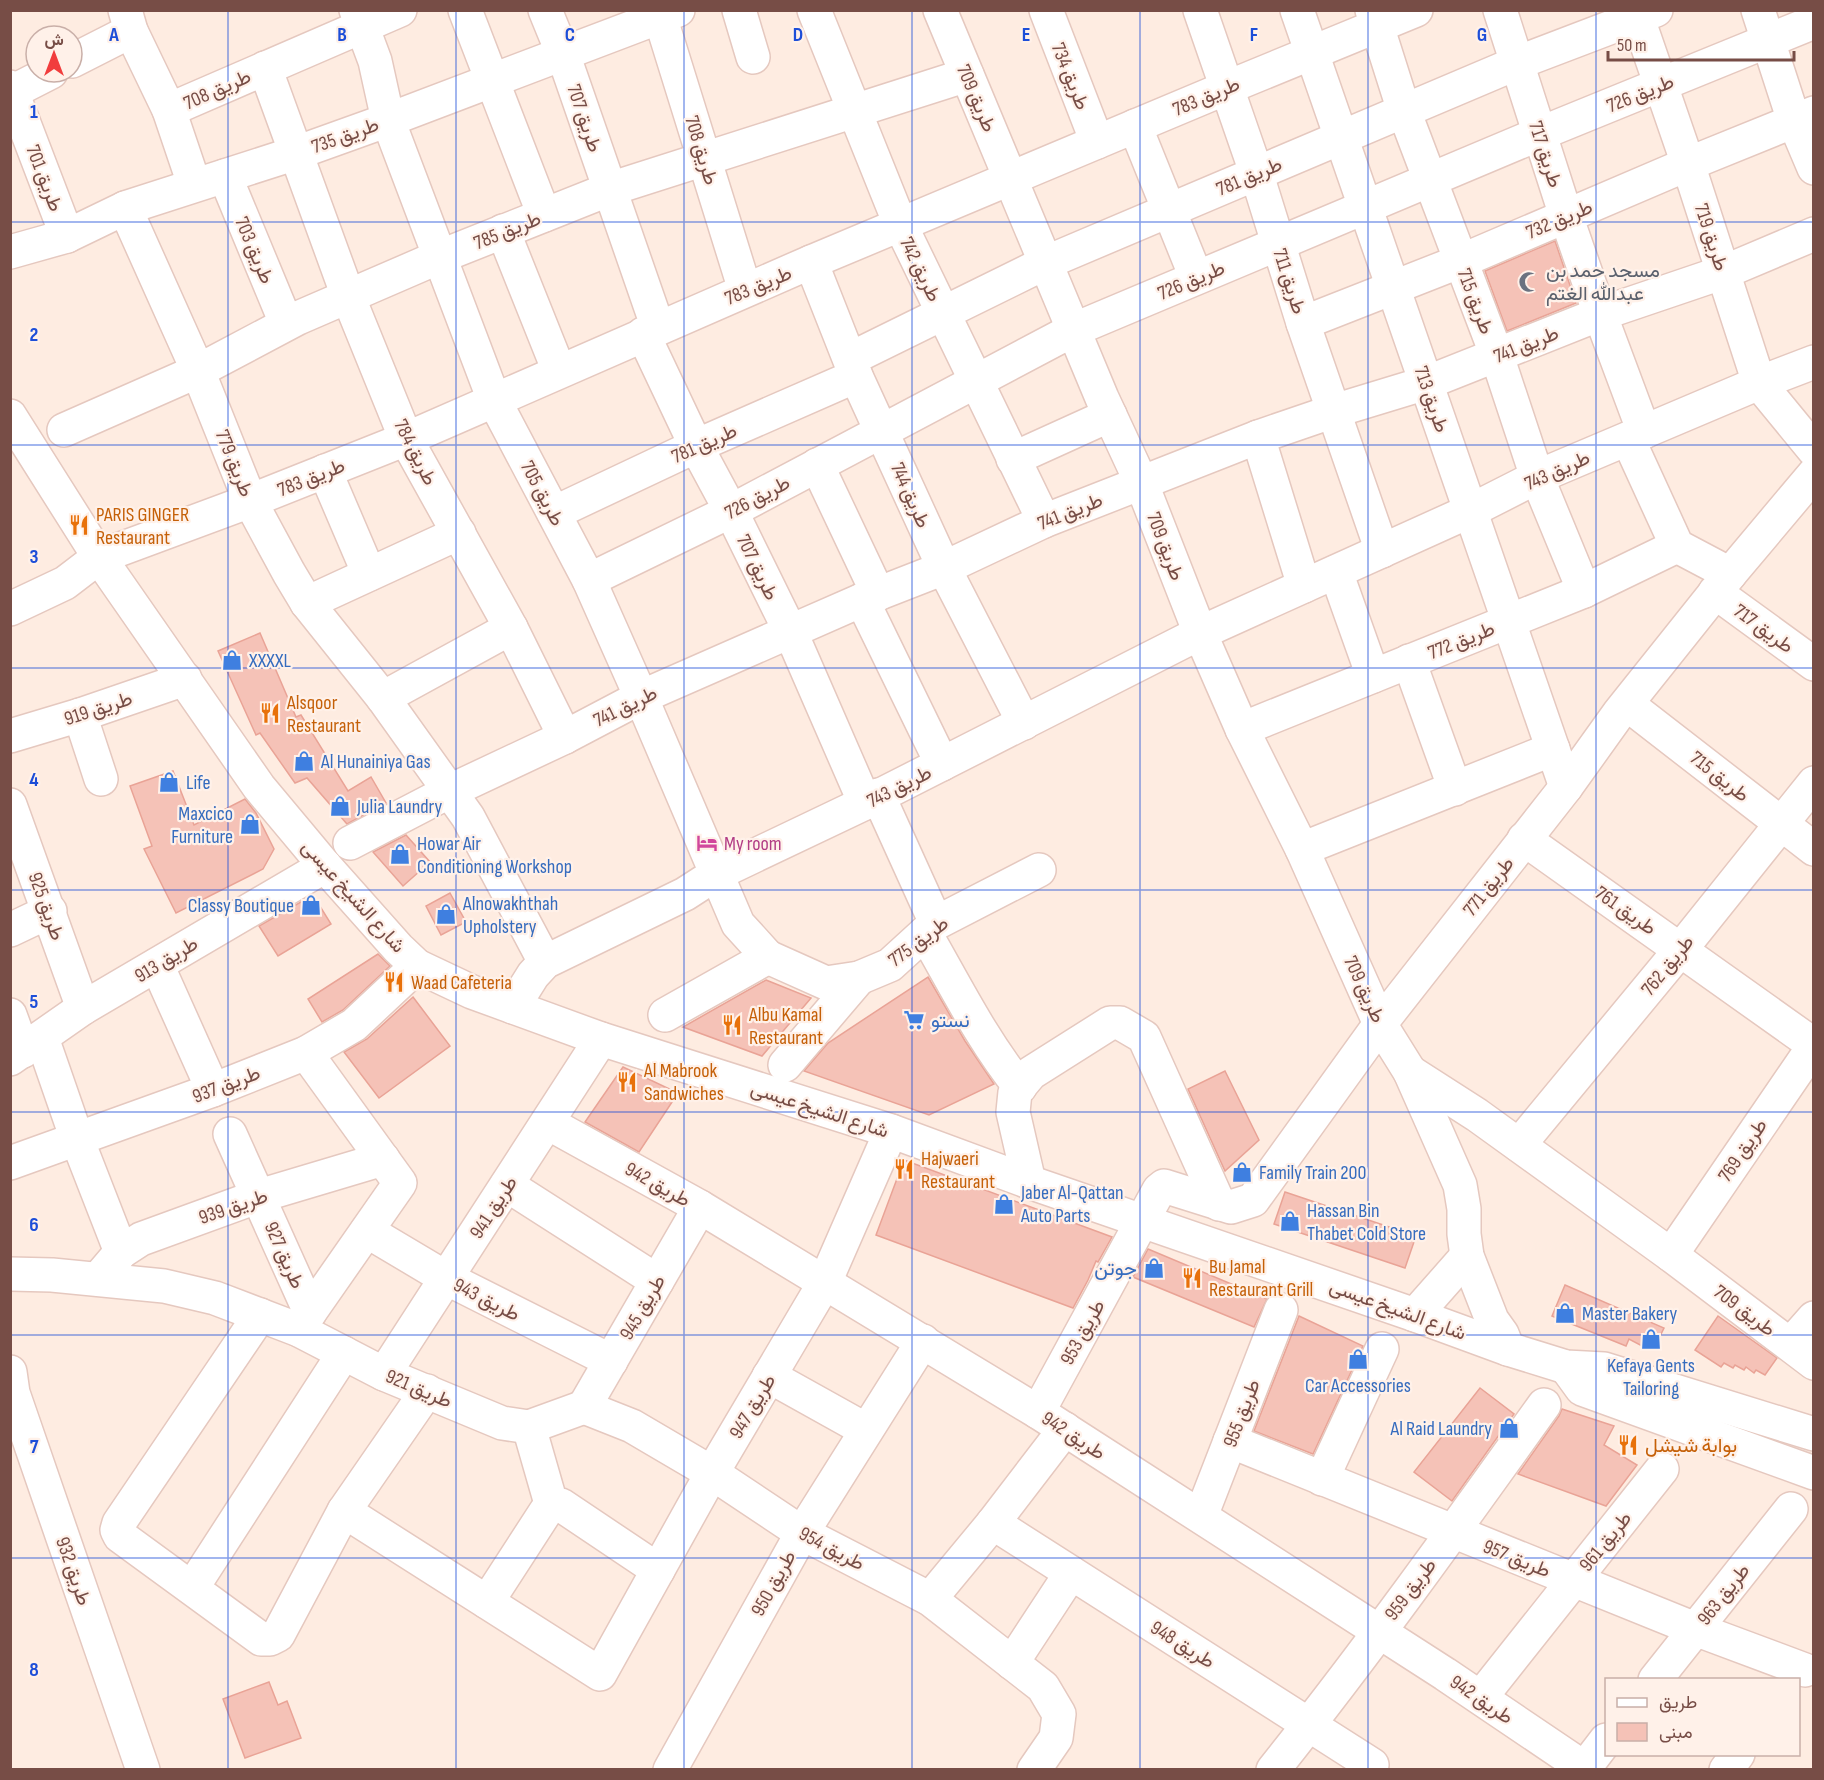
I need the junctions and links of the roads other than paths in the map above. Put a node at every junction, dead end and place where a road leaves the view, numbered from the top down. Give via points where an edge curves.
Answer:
1 (400, 10) edge
2 (465, 10) edge
3 (545, 10) edge
4 (739, 10) edge
5 (814, 10) edge
6 (940, 10) edge
7 (1046, 10) edge
8 (1200, 10) edge
9 (1297, 10) edge
10 (1416, 10) edge
11 (1500, 10) edge
12 (666, 13) edge
13 (1643, 13) edge
14 (359, 18) edge
15 (1375, 18) edge
16 (128, 21) edge
17 (1814, 22) edge
18 (1763, 25) edge
19 (84, 52) edge
20 (1312, 53) junction
21 (563, 54) junction
22 (753, 57) dead end
23 (1517, 63) junction
24 (265, 68) junction
25 (967, 75) junction
26 (492, 81) junction
27 (1660, 85) junction
28 (1226, 88) junction
29 (11, 90) edge
30 (169, 110) junction
31 (854, 110) junction
32 (1404, 111) junction
33 (1804, 117) edge
34 (388, 120) junction
35 (1135, 126) junction
36 (1539, 134) junction
37 (1341, 138) junction
38 (1097, 142) junction
39 (296, 153) junction
40 (704, 158) junction
41 (1688, 164) junction
42 (1814, 168) edge
43 (1256, 172) junction
44 (225, 176) junction
45 (1010, 177) junction
46 (1430, 180) junction
47 (194, 184) junction
48 (610, 189) junction
49 (1365, 207) junction
50 (125, 208) junction
51 (1169, 209) junction
52 (544, 215) junction
53 (1566, 216) junction
54 (900, 224) junction
55 (503, 231) junction
56 (1814, 234) edge
57 (67, 236) junction
58 (1277, 243) junction
59 (10, 252) edge
60 (439, 257) junction
61 (1461, 261) junction
62 (811, 262) junction
63 (1045, 263) junction
64 (1724, 272) junction
65 (1197, 277) junction
66 (1393, 288) junction
67 (745, 290) junction
68 (348, 296) junction
69 (943, 314) junction
70 (1600, 314) junction
71 (286, 323) junction
72 (1303, 323) junction
73 (1073, 330) junction
74 (650, 331) junction
75 (1497, 356) junction
76 (1814, 362) edge
77 (853, 368) junction
78 (198, 371) junction
79 (560, 371) junction
80 (974, 382) junction
81 (1759, 382) junction
82 (1426, 383) junction
83 (494, 400) junction
84 (1334, 411) junction
85 (1110, 415) junction
86 (10, 416) edge
87 (64, 430) dead end
88 (882, 431) junction
89 (1636, 436) junction
90 (1258, 437) junction
91 (406, 439) junction
92 (696, 446) junction
93 (1814, 450) edge
94 (1013, 459) junction
95 (817, 465) junction
96 (325, 471) junction
97 (1814, 474) edge
98 (1537, 477) junction
99 (1141, 482) junction
100 (250, 501) junction
101 (731, 511) junction
102 (1470, 511) junction
103 (554, 513) junction
104 (1044, 521) junction
105 (459, 533) junction
106 (1677, 546) junction
107 (1382, 551) junction
108 (99, 557) junction
109 (944, 568) junction
110 (1336, 572) junction
111 (369, 574) junction
112 (589, 580) junction
113 (1722, 583) junction
114 (1304, 586) junction
115 (1584, 591) junction
116 (870, 597) junction
117 (307, 603) junction
118 (10, 609) edge
119 (1508, 621) junction
120 (512, 628) junction
121 (791, 633) junction
122 (1200, 633) junction
123 (1808, 651) edge
124 (1409, 661) junction
125 (1373, 676) junction
126 (186, 679) junction
127 (641, 697) junction
128 (382, 698) junction
129 (1627, 704) junction
130 (80, 715) junction
131 (1024, 723) junction
132 (1242, 729) junction
133 (10, 736) edge
134 (566, 736) junction
135 (1553, 749) junction
136 (942, 764) junction
137 (101, 779) dead end
138 (1814, 783) edge
139 (1566, 787) junction
140 (1455, 789) junction
141 (450, 791) junction
142 (872, 799) junction
143 (10, 805) edge
144 (1781, 823) junction
145 (1524, 839) junction
146 (350, 843) dead end
147 (1302, 849) junction
148 (1814, 849) edge
149 (325, 866) junction
150 (1039, 870) dead end
151 (716, 874) junction
152 (50, 911) junction
153 (931, 928) junction
154 (10, 930) edge
155 (1681, 949) junction
156 (768, 957) junction
157 (545, 962) junction
158 (157, 965) junction
159 (417, 966) junction
160 (859, 978) junction
161 (513, 1007) junction
162 (83, 1008) junction
163 (10, 1015) edge
164 (665, 1015) dead end
165 (1380, 1024) junction
166 (601, 1040) junction
167 (1814, 1046) edge
168 (25, 1049) edge
169 (306, 1053) junction
170 (785, 1065) dead end
171 (1410, 1072) junction
172 (1020, 1087) junction
173 (213, 1090) junction
174 (548, 1123) junction
175 (891, 1131) junction
176 (230, 1134) dead end
177 (77, 1139) junction
178 (1519, 1145) junction
179 (10, 1163) edge
180 (392, 1171) junction
181 (1029, 1182) junction
182 (507, 1185) junction
183 (259, 1196) junction
184 (1219, 1204) junction
185 (700, 1207) junction
186 (1157, 1225) junction
187 (367, 1231) junction
188 (121, 1252) junction
189 (1671, 1255) junction
190 (1467, 1256) junction
191 (10, 1274) edge
192 (446, 1278) junction
193 (98, 1279) junction
194 (657, 1281) junction
195 (825, 1282) junction
196 (1281, 1310) dead end
197 (260, 1315) junction
198 (1415, 1315) junction
199 (1814, 1318) edge
200 (305, 1321) junction
201 (923, 1341) junction
202 (1382, 1349) dead end
203 (1508, 1349) junction
204 (344, 1353) junction
205 (1802, 1354) edge
206 (610, 1361) junction
207 (1566, 1367) junction
208 (384, 1374) junction
209 (769, 1376) junction
210 (11, 1386) edge
211 (426, 1391) junction
212 (1544, 1405) dead end
213 (584, 1407) junction
214 (1052, 1420) junction
215 (529, 1427) junction
216 (866, 1430) junction
217 (1814, 1434) edge
218 (1230, 1441) junction
219 (1662, 1469) dead end
220 (712, 1473) junction
221 (1814, 1473) edge
222 (1322, 1479) junction
223 (552, 1507) junction
224 (1791, 1509) dead end
225 (344, 1511) junction
226 (1201, 1516) junction
227 (993, 1523) junction
228 (1452, 1532) junction
229 (802, 1533) junction
230 (658, 1570) junction
231 (1071, 1573) junction
232 (1573, 1580) junction
233 (192, 1588) junction
234 (930, 1599) junction
235 (487, 1602) junction
236 (1695, 1629) junction
237 (1379, 1631) junction
238 (1012, 1663) junction
239 (1805, 1670) edge
240 (1657, 1678) edge
241 (1481, 1697) junction
242 (1309, 1724) junction
243 (1605, 1741) edge
244 (1737, 1756) edge
245 (1370, 1767) edge
246 (1585, 1769) edge
247 (142, 1770) edge
248 (670, 1770) edge
249 (1034, 1770) edge
250 (1273, 1770) edge
251 (1726, 1770) edge

1 - 14 street, طريق 708
2 - 26 street
3 - 21 street, طريق 707
4 - 22 street
5 - 31 street, طريق 742
6 - 25 street, طريق 709
7 - 38 street, طريق 734
8 - 28 street, طريق 711
9 - 20 street, طريق 713
10 - 15 street, طريق 783
11 - 23 street, طريق 717
12 - 21 street, طريق 735
12 - 40 street, طريق 708
13 - 23 street, طريق 781
13 - 27 street, طريق 719
14 - 24 street, طريق 708
14 - 34 street, طريق 705 via 375,61
15 - 20 street, طريق 783
15 - 32 street, طريق 715
16 - 19 street
16 - 30 street
17 - 18 street, طريق 726
18 - 27 street, طريق 726
18 - 33 street
20 - 28 street, طريق 783
20 - 37 street, طريق 713
21 - 26 street, طريق 735
21 - 48 street, طريق 707
23 - 32 street, طريق 781
23 - 36 street, طريق 717
24 - 30 street, طريق 708
24 - 39 street, طريق 708
25 - 31 street, طريق 785
25 - 45 street, طريق 709
26 - 34 street, طريق 735
26 - 52 street
27 - 36 street, طريق 726
27 - 41 street, طريق 719
28 - 35 street, طريق 783
28 - 43 street, طريق 711
29 - 57 street, طريق 701
30 - 47 street
31 - 40 street, طريق 785
31 - 54 street, طريق 742
32 - 37 street, طريق 781
32 - 46 street, طريق 715
33 - 41 street, طريق 732
33 - 42 street
34 - 39 street, طريق 735
34 - 60 street, طريق 705
35 - 38 street, طريق 783
35 - 51 street
36 - 46 street, طريق 726
36 - 53 street, طريق 717
37 - 43 street, طريق 781
37 - 49 street, طريق 713
38 - 45 street, طريق 783
39 - 44 street, طريق 735
39 - 68 street, طريق 784
40 - 48 street, طريق 785
40 - 67 street, طريق 708
41 - 53 street, طريق 732
41 - 64 street, طريق 719
43 - 51 street, طريق 781
43 - 58 street, طريق 711
44 - 47 street, طريق 735
44 - 71 street, طريق 703
45 - 54 street, طريق 783
45 - 63 street, طريق 709
46 - 49 street, طريق 726
46 - 61 street, طريق 715
47 - 50 street, طريق 735
48 - 52 street, طريق 785
48 - 74 street, طريق 707
49 - 58 street, طريق 726
49 - 66 street, طريق 713
50 - 57 street, طريق 735
50 - 78 street, طريق 779
51 - 63 street, طريق 781
51 - 65 street
52 - 55 street, طريق 785
53 - 61 street, طريق 732
53 - 70 street, طريق 717
54 - 62 street, طريق 783
54 - 69 street, طريق 742
55 - 60 street, طريق 785
55 - 79 street
56 - 64 street, طريق 741
57 - 59 street, طريق 735
58 - 65 street, طريق 726
58 - 72 street, طريق 711
60 - 68 street, طريق 785
60 - 83 street, طريق 705
61 - 66 street, طريق 732
61 - 75 street, طريق 715
62 - 67 street, طريق 783
62 - 77 street, طريق 744
63 - 69 street, طريق 781
63 - 73 street, طريق 709
64 - 70 street, طريق 741
64 - 81 street, طريق 719
65 - 73 street, طريق 726
66 - 72 street, طريق 732
66 - 82 street, طريق 713
67 - 74 street, طريق 783
68 - 71 street, طريق 785
68 - 91 street, طريق 784
69 - 77 street, طريق 781
69 - 80 street, طريق 742
70 - 75 street, طريق 741
70 - 89 street, طريق 717
71 - 78 street, طريق 785
72 - 84 street, طريق 711
73 - 80 street, طريق 726
73 - 85 street, طريق 709
74 - 79 street, طريق 783
74 - 92 street, طريق 707
75 - 82 street, طريق 741
75 - 98 street, طريق 715
76 - 81 street, طريق 743
77 - 88 street, طريق 744
77 - 92 street, طريق 781
78 - 87 street, طريق 785
78 - 100 street, طريق 779
79 - 83 street, طريق 783
80 - 88 street, طريق 726
80 - 94 street, طريق 742
81 - 89 street, طريق 743
81 - 93 street, طريق 719
82 - 84 street, طريق 741
82 - 102 street, طريق 713
83 - 91 street, طريق 783
83 - 103 street, طريق 705
84 - 90 street, طريق 741
84 - 107 street, طريق 711
85 - 94 street
85 - 99 street, طريق 709
86 - 108 street, شارع الشيخ عيسى
88 - 95 street, طريق 726
88 - 109 street, طريق 744
89 - 98 street, طريق 743
89 - 106 street, طريق 717
90 - 99 street, طريق 741
90 - 114 street
91 - 96 street, طريق 783
91 - 105 street, طريق 784
92 - 101 street, طريق 707
92 - 103 street, طريق 781
94 - 104 street, طريق 742
95 - 101 street, طريق 726
95 - 116 street
96 - 100 street, طريق 783
96 - 111 street
97 - 113 street, طريق 771
98 - 102 street, طريق 743
98 - 115 street, طريق 715
99 - 104 street, طريق 741
99 - 122 street, طريق 709
100 - 108 street, طريق 783
100 - 117 street, طريق 779
101 - 112 street, طريق 726
101 - 121 street, طريق 707
102 - 107 street, طريق 743
102 - 119 street, طريق 713
103 - 112 street, طريق 705
104 - 109 street, طريق 741
105 - 111 street
105 - 120 street, طريق 784
106 - 113 street, طريق 717
106 - 115 street, طريق 772
107 - 110 street, طريق 743
108 - 118 street, طريق 783 via 65,584
108 - 126 street, شارع الشيخ عيسى
109 - 116 street, طريق 741
109 - 131 street, طريق 744
110 - 114 street, طريق 743
110 - 125 street
111 - 117 street
112 - 127 street, طريق 705
113 - 123 street, طريق 717
113 - 129 street, طريق 771
114 - 122 street, طريق 743
115 - 119 street, طريق 772
116 - 121 street, طريق 741
116 - 136 street
117 - 128 street, طريق 779
119 - 124 street, طريق 772
119 - 135 street, طريق 713
120 - 128 street
120 - 134 street, طريق 784
121 - 127 street, طريق 741
121 - 142 street, طريق 707
122 - 131 street, طريق 743
122 - 132 street, طريق 709
124 - 125 street, طريق 772
124 - 140 street
125 - 132 street, طريق 772
126 - 130 street, طريق 919
126 - 149 street, شارع الشيخ عيسى via 259,787
127 - 134 street, طريق 741
127 - 151 street, طريق 705
128 - 141 street, طريق 779
129 - 139 street, طريق 771
129 - 144 street, طريق 715
130 - 133 street, طريق 919
130 - 137 street
131 - 136 street, طريق 743
132 - 147 street, طريق 709
134 - 141 street, طريق 741
135 - 139 street, طريق 713
135 - 140 street
136 - 142 street, طريق 743
138 - 144 street, طريق 762
139 - 145 street, طريق 771
140 - 147 street
141 - 146 street, طريق 741
141 - 157 street, طريق 779
142 - 151 street, طريق 743
142 - 153 street, طريق 707
143 - 152 street, طريق 925
144 - 148 street, طريق 715
144 - 155 street, طريق 762
145 - 155 street, طريق 761
145 - 165 street, طريق 771
147 - 165 street, طريق 709
149 - 158 street, طريق 913
149 - 159 street, شارع الشيخ عيسى
150 - 153 street, طريق 775
151 - 156 street, طريق 705 via 738,924
151 - 157 street, طريق 743 via 685,894
152 - 154 street
152 - 162 street, طريق 925
153 - 160 street, طريق 775 via 890,965
153 - 172 street, طريق 707 via 973,1018
155 - 167 street, طريق 761
155 - 178 street, طريق 762
156 - 160 street, طريق 775 via 826,983
156 - 164 street
157 - 161 street, طريق 743
158 - 162 street, طريق 913
158 - 173 street
159 - 161 street, شارع الشيخ عيسى
159 - 169 street, طريق 937 via 354,1024
160 - 170 street
161 - 166 street, شارع الشيخ عيسى
162 - 168 street, طريق 913
163 - 168 street
165 - 171 street, طريق 709
165 - 184 street, طريق 771 via 1253,1200 1231,1207
166 - 174 street, طريق 941
166 - 175 street, شارع الشيخ عيسى
167 - 189 street, طريق 769
168 - 177 street
169 - 173 street, طريق 937
169 - 180 street
171 - 178 street, طريق 709
171 - 190 street, طريق 709 via 1460,1185
172 - 181 street via 1013,1112
172 - 184 street via 1031,1073 1110,1023 1130,1027 1144,1036
173 - 177 street, طريق 937
174 - 182 street, طريق 941
174 - 185 street, طريق 942
175 - 181 street, شارع الشيخ عيسى
175 - 195 street, طريق 947
176 - 183 street, طريق 927
177 - 179 street, طريق 937
177 - 188 street
178 - 189 street, طريق 709
180 - 183 street, طريق 939
180 - 187 street
181 - 186 street, شارع الشيخ عيسى
182 - 192 street, طريق 941
182 - 194 street
183 - 188 street, طريق 939 via 141,1239
183 - 200 street, طريق 927
184 - 186 street, طريق 771 via 1164,1186 1159,1190
185 - 194 street, طريق 945
185 - 195 street, طريق 942
186 - 198 street, شارع الشيخ عيسى
186 - 214 street, طريق 953
187 - 192 street, طريق 943
187 - 200 street
188 - 193 street, طريق 939
189 - 205 street, طريق 709
190 - 198 street
190 - 203 street, طريق 709
191 - 193 street, طريق 921
192 - 206 street, طريق 943
192 - 208 street, طريق 941
193 - 197 street, طريق 921 via 164,1286
194 - 206 street, طريق 945
195 - 201 street, طريق 942
195 - 209 street, طريق 947
196 - 218 street, طريق 955
197 - 200 street, طريق 921
197 - 233 street via 117,1530
198 - 203 street, شارع الشيخ عيسى
199 - 205 street
200 - 204 street, طريق 921
201 - 214 street, طريق 942
201 - 216 street, طريق 950
202 - 222 street
203 - 207 street, شارع الشيخ عيسى
204 - 208 street, طريق 921
204 - 233 street
206 - 213 street, طريق 945
207 - 217 street, شارع الشيخ عيسى via 1604,1369
207 - 221 street via 1582,1389
208 - 211 street, طريق 921
209 - 216 street
209 - 220 street, طريق 947
210 - 247 street, طريق 932
211 - 215 street, طريق 921 via 502,1423
211 - 225 street
212 - 228 street, طريق 959
213 - 215 street, طريق 921
213 - 220 street, طريق 954 via 632,1426
214 - 226 street, طريق 942
214 - 227 street, طريق 953
215 - 223 street
216 - 229 street, طريق 950
218 - 222 street, طريق 957
218 - 226 street, طريق 955
219 - 232 street, طريق 961
220 - 229 street, طريق 954
220 - 230 street, طريق 947
222 - 228 street, طريق 957
223 - 230 street via 561,1505
223 - 235 street
224 - 236 street, طريق 963
225 - 233 street via 278,1635 261,1639
225 - 235 street
226 - 237 street, طريق 942
227 - 231 street, طريق 948
227 - 234 street, طريق 953
228 - 232 street, طريق 957
228 - 237 street, طريق 959
229 - 234 street, طريق 954
229 - 248 street, طريق 950
230 - 235 street, طريق 947 via 600,1674
231 - 238 street
231 - 242 street, طريق 948
232 - 236 street, طريق 957
232 - 241 street, طريق 961
234 - 238 street, طريق 954
236 - 239 street, طريق 957
236 - 240 street, طريق 963
237 - 241 street, طريق 942
237 - 242 street, طريق 959
238 - 249 street, طريق 954 via 1043,1687 1059,1714 1056,1738
241 - 246 street, طريق 942
242 - 245 street, طريق 948
242 - 250 street, طريق 959
243 - 246 street
244 - 251 street

